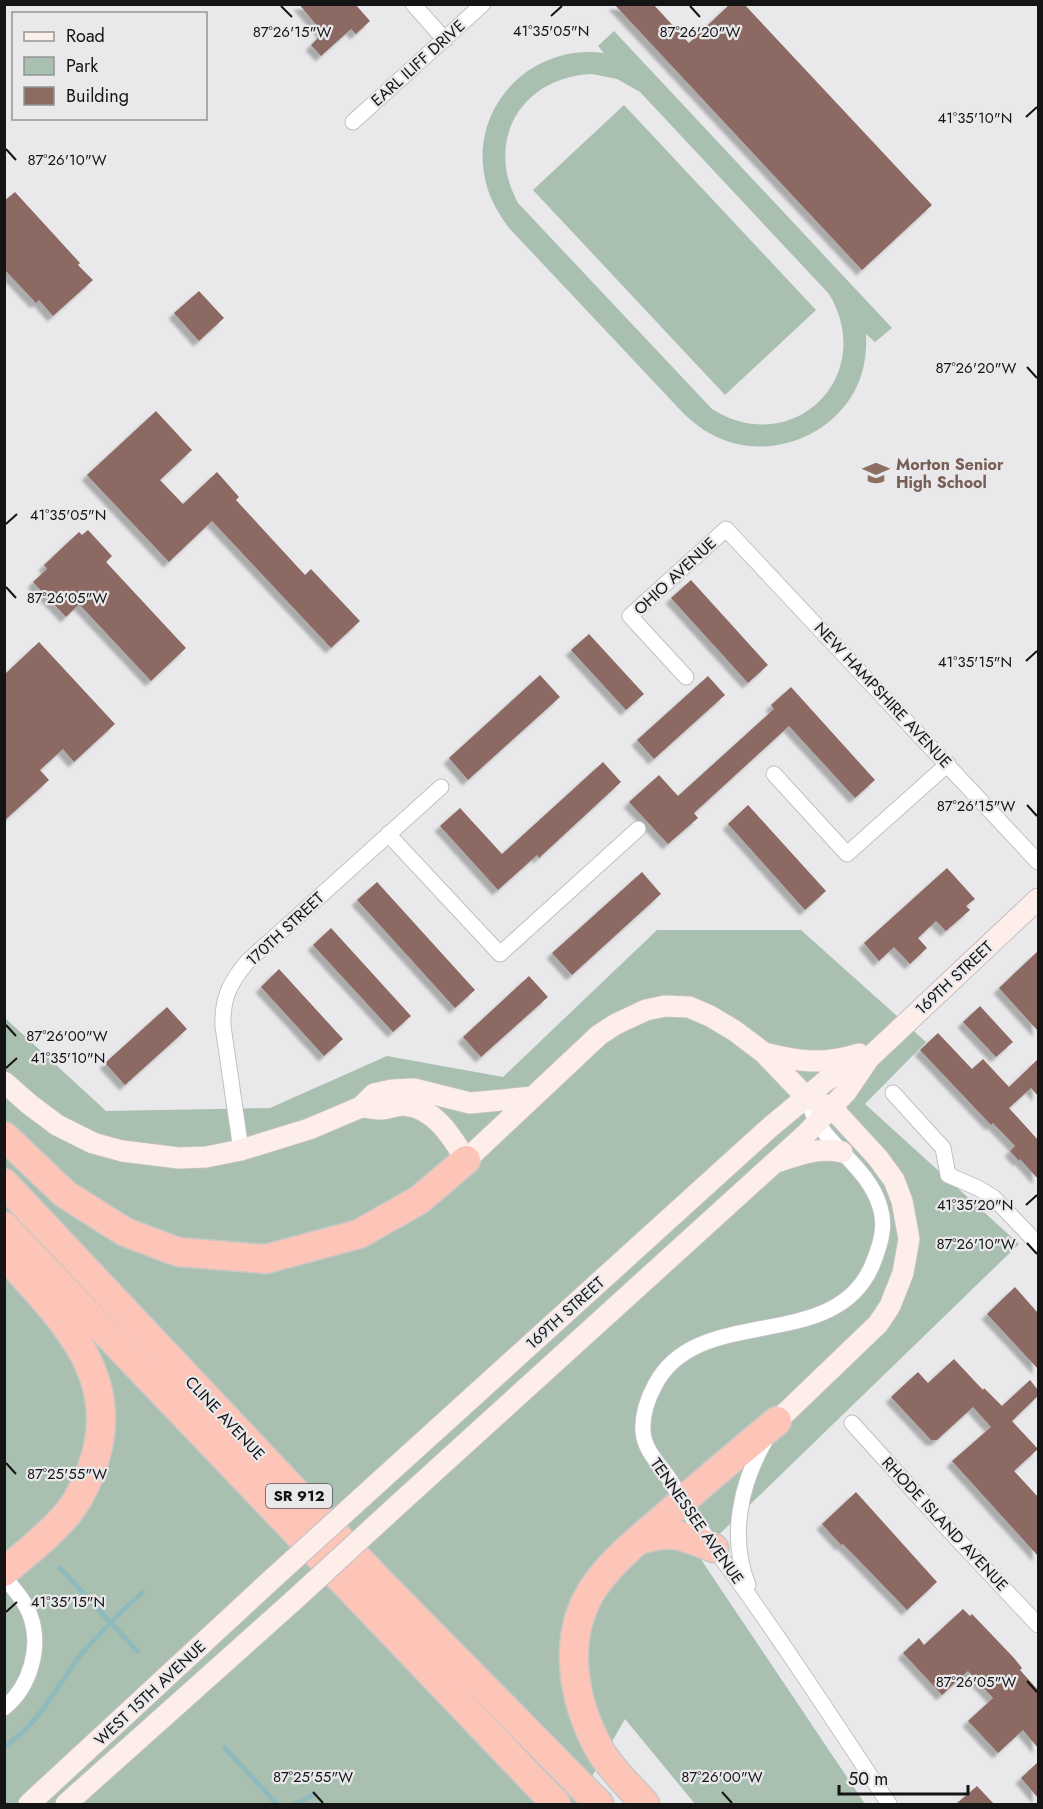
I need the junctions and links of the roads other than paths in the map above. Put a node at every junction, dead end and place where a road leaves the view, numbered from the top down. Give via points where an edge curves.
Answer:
1 (413, 4) edge
2 (483, 4) edge
3 (445, 40) junction
4 (353, 122) dead end
5 (726, 529) joint
6 (686, 677) dead end
7 (948, 764) junction
8 (774, 774) dead end
9 (441, 787) dead end
10 (638, 828) dead end
11 (388, 834) junction
12 (1038, 861) edge
13 (1038, 899) edge
14 (764, 1053) junction
15 (874, 1053) junction
16 (4, 1082) edge
17 (893, 1093) dead end
18 (533, 1097) junction
19 (806, 1097) junction
20 (361, 1107) junction
21 (824, 1116) junction
22 (4, 1136) edge
23 (241, 1150) junction
24 (842, 1152) junction
25 (466, 1160) junction
26 (774, 1163) junction
27 (4, 1183) edge
28 (4, 1227) edge
29 (1038, 1244) edge
30 (4, 1254) edge
31 (777, 1421) junction
32 (852, 1423) dead end
33 (682, 1501) junction
34 (638, 1540) junction
35 (38, 1543) junction
36 (4, 1546) edge
37 (714, 1548) junction
38 (4, 1575) edge
39 (270, 1581) joint
40 (293, 1601) joint
41 (757, 1607) junction
42 (1038, 1625) edge
43 (4, 1708) edge
44 (30, 1804) edge
45 (66, 1804) edge
46 (556, 1804) edge
47 (599, 1804) edge
48 (645, 1804) edge
49 (889, 1804) edge

1 - 3 street
2 - 3 street, EARL ILIFF DRIVE
3 - 4 street, EARL ILIFF DRIVE
5 - 6 street, OHIO AVENUE via 630,616
5 - 7 street, NEW HAMPSHIRE AVENUE
7 - 8 street via 847,854
7 - 12 street, NEW HAMPSHIRE AVENUE
9 - 11 street, 170TH STREET
10 - 11 street via 500,954
11 - 23 street, 170TH STREET via 248,961 230,986 223,1011 224,1026
13 - 15 main road, 169TH STREET
14 - 15 main road via 821,1062
14 - 18 main road via 710,1016 689,1007 665,1006 646,1010 599,1035
14 - 19 main road
15 - 19 main road, 169TH STREET via 828,1079
15 - 21 main road, 169TH STREET
16 - 23 main road via 57,1125 93,1143 178,1158
17 - 29 street via 943,1148 948,1175 993,1197
18 - 20 main road via 470,1103 414,1089 392,1090 374,1094
18 - 25 main road
19 - 21 main road
19 - 39 main road, 169TH STREET, bridge
20 - 23 main road via 309,1129
20 - 25 main road via 417,1108 452,1136
21 - 24 street, TENNESSEE AVENUE
21 - 26 main road, 169TH STREET
21 - 31 main road, TENNESSEE AVENUE via 878,1158 894,1180 903,1201 909,1239 903,1273 878,1324
22 - 25 highway via 65,1194 125,1232 178,1252 266,1259 359,1234 419,1200
24 - 26 main road via 821,1150
24 - 33 street, TENNESSEE AVENUE via 872,1188 881,1208 882,1240 871,1271 856,1292 840,1305 775,1328 702,1342 670,1364 648,1402 643,1431 648,1450
26 - 40 main road, 169TH STREET, bridge
27 - 47 highway, CLINE AVENUE / SR 912 via 382,1584
28 - 46 highway, CLINE AVENUE / SR 912
30 - 35 highway via 76,1340 101,1399 102,1428 91,1475 58,1525
31 - 33 highway
31 - 41 street, TENNESSEE AVENUE via 754,1460 740,1502 738,1539 742,1569
32 - 42 street, RHODE ISLAND AVENUE
33 - 34 highway
33 - 37 street, TENNESSEE AVENUE
34 - 37 highway via 673,1534
34 - 48 highway via 612,1565 581,1614 573,1663 581,1708 602,1753
35 - 36 highway
35 - 38 highway
37 - 41 street, TENNESSEE AVENUE
38 - 43 street via 30,1616 35,1646 34,1659 21,1689
39 - 44 main road, WEST 15TH AVENUE
40 - 45 main road, WEST 15TH AVENUE
41 - 49 street, TENNESSEE AVENUE

